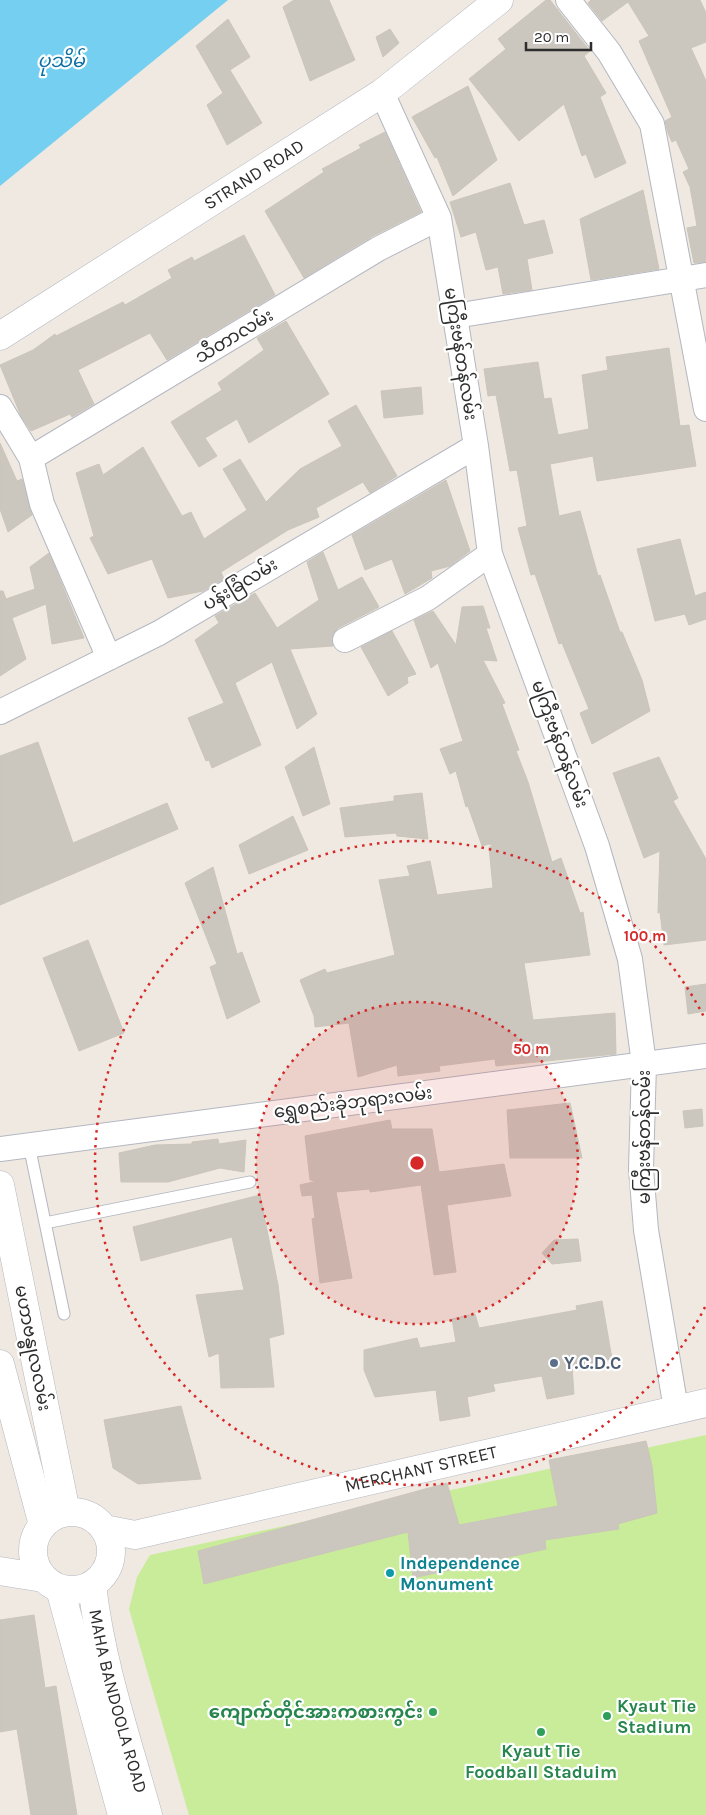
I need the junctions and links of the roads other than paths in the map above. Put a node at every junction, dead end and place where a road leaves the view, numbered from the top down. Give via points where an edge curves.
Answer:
1 (499, 0) edge
2 (568, 0) edge
3 (382, 93) junction
4 (439, 218) junction
5 (706, 275) edge
6 (682, 279) junction
7 (455, 316) junction
8 (0, 336) edge
9 (0, 407) edge
10 (706, 409) edge
11 (476, 446) junction
12 (30, 458) junction
13 (490, 554) junction
14 (345, 640) dead end
15 (109, 658) junction
16 (0, 712) edge
17 (706, 1056) edge
18 (644, 1064) junction
19 (29, 1145) junction
20 (0, 1149) edge
21 (250, 1182) dead end
22 (0, 1185) edge
23 (45, 1224) junction
24 (64, 1314) dead end
25 (0, 1364) edge
26 (706, 1403) edge
27 (676, 1409) junction
28 (66, 1512) junction
29 (43, 1525) junction
30 (104, 1528) junction
31 (135, 1535) junction
32 (33, 1551) junction
33 (110, 1559) junction
34 (0, 1571) edge
35 (52, 1584) junction
36 (92, 1585) junction
37 (122, 1815) edge
38 (148, 1815) edge

1 - 3 main road, STRAND ROAD
2 - 6 street via 609,52 652,124
3 - 4 street, မကြီးဗန်တန်လမ်း
3 - 8 main road, STRAND ROAD
4 - 7 street, မကြီးဗန်တန်လမ်း
4 - 12 street, သီတာလမ်း via 378,249
5 - 6 street
6 - 7 street
6 - 10 street
7 - 11 street, မကြီးဗန်တန်လမ်း
9 - 12 street
11 - 13 street, မကြီးဗန်တန်လမ်း
11 - 15 street, ပန်းခြံလမ်း via 159,633
12 - 15 street via 42,504
13 - 14 street via 428,598
13 - 18 street, မကြီးဗန်တန်လမ်း via 597,846 630,959
15 - 16 street, ပန်းခြံလမ်း
17 - 18 street, ရွှေစည်းခုံဘုရားလမ်း
18 - 19 street, ရွှေစည်းခုံဘုရားလမ်း
18 - 27 street, မကြီးဗန်တန်လမ်း via 641,1168 646,1230
19 - 20 street, ရွှေစည်းခုံဘုရားလမ်း
19 - 23 lane
21 - 23 lane
22 - 28 main road, မဟာဗန္ဓုလလမ်း
23 - 24 lane
25 - 29 main road
26 - 27 main road, MERCHANT STREET
27 - 31 main road, MERCHANT STREET
28 - 29 main road
28 - 30 main road via 88,1515
29 - 32 main road via 35,1537
30 - 31 main road
30 - 33 main road via 109,1538
31 - 33 main road
32 - 34 main road
32 - 35 main road via 35,1565
33 - 36 main road via 102,1577
34 - 35 main road
35 - 36 main road via 81,1590
35 - 37 main road, MAHA BANDOOLA ROAD
36 - 38 main road, MAHA BANDOOLA ROAD via 104,1657

